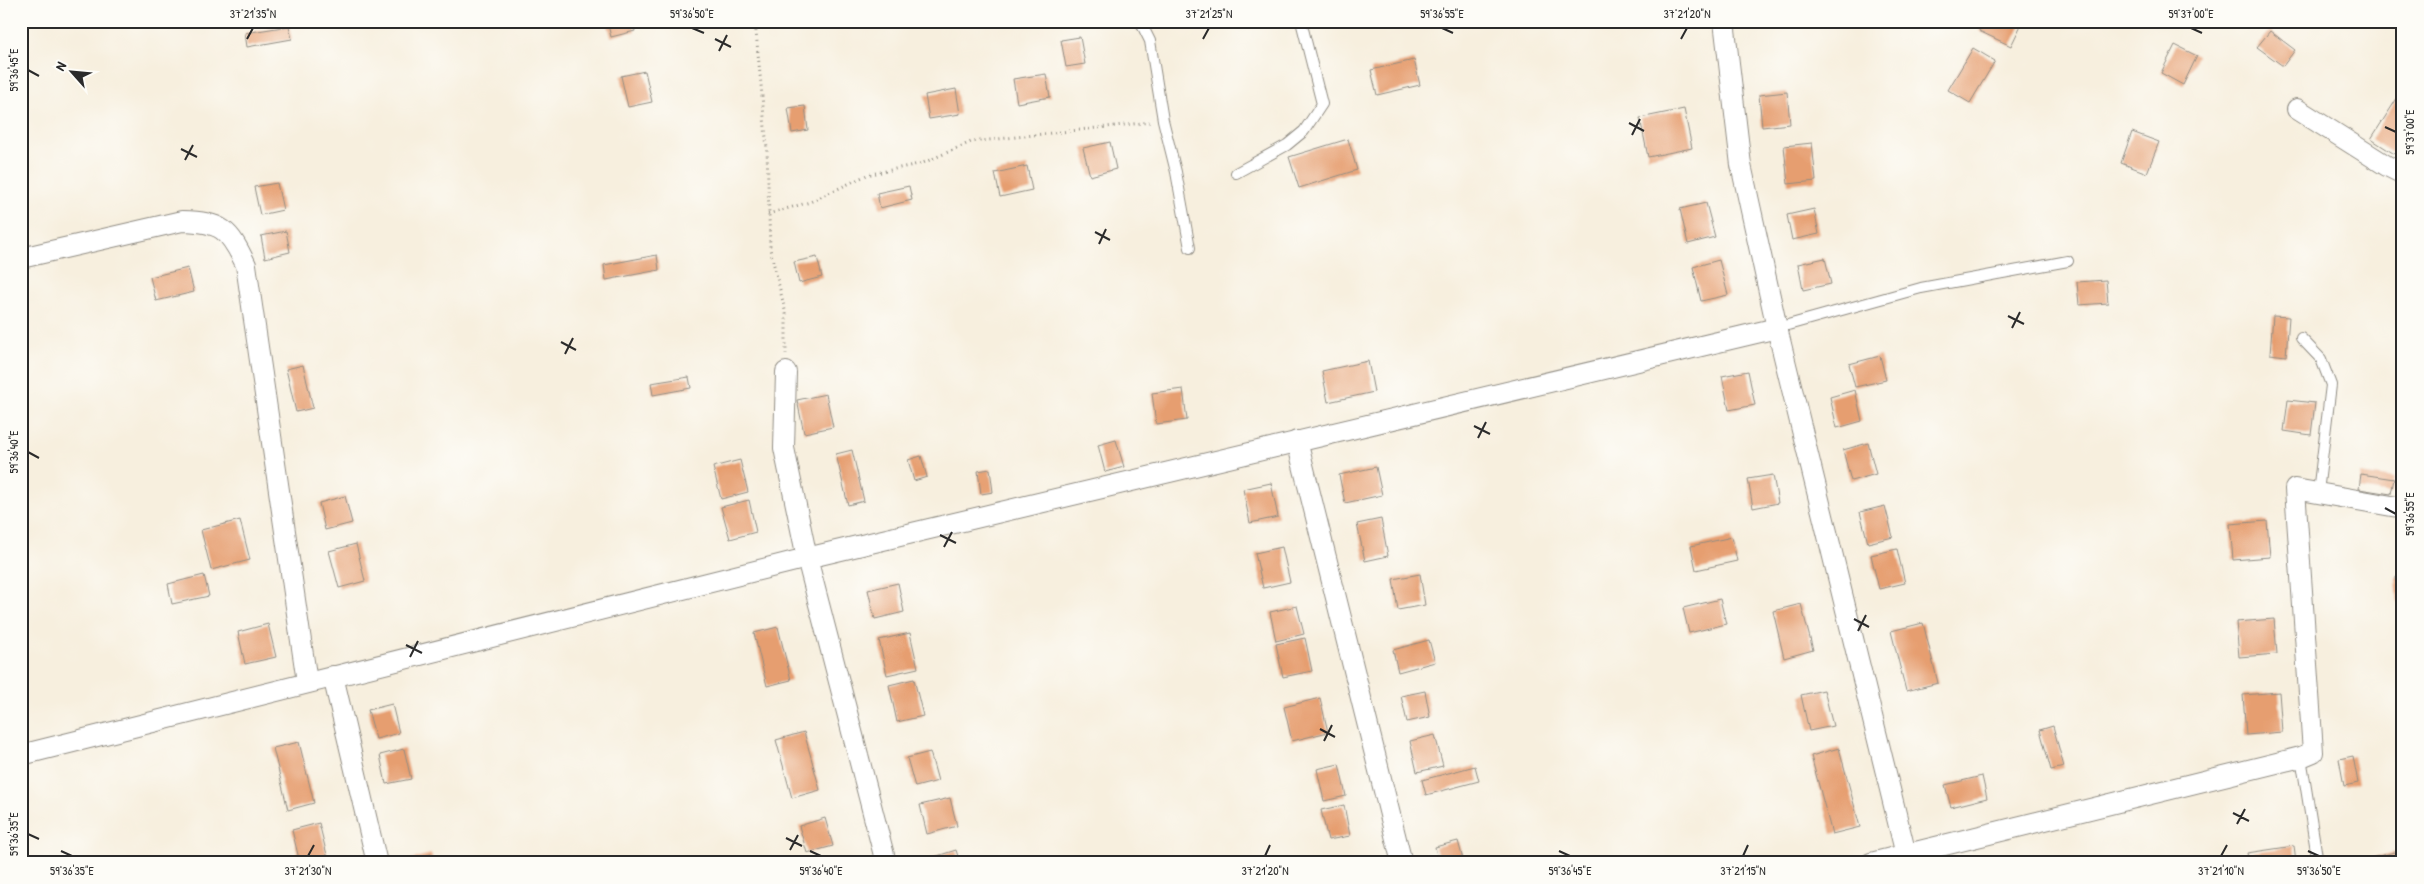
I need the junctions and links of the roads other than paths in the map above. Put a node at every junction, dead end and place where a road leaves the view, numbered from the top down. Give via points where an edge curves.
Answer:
1 (1140, 21) edge
2 (1301, 21) edge
3 (1724, 21) edge
4 (2297, 109) dead end
5 (1236, 173) dead end
6 (2403, 174) edge
7 (1190, 248) dead end
8 (21, 258) edge
9 (2068, 261) dead end
10 (1777, 328) junction
11 (2301, 338) dead end
12 (786, 372) road end
13 (1297, 441) junction
14 (2318, 492) junction
15 (2403, 508) edge
16 (808, 558) junction
17 (333, 676) junction
18 (307, 682) junction
19 (21, 755) edge
20 (2301, 757) junction
21 (1907, 858) edge
22 (376, 863) edge
23 (886, 863) edge
24 (1402, 863) edge
25 (1871, 863) edge
26 (2318, 863) edge

1 - 7 lane via 1150,41
2 - 5 lane via 1322,104 1304,130 1287,145
3 - 10 street via 1741,165
4 - 6 street
8 - 18 street via 182,222 204,222 221,227 236,244 246,265
9 - 10 lane via 1921,288
10 - 13 street
10 - 21 street
11 - 14 lane via 2321,359 2331,385
12 - 16 street via 784,448
13 - 16 street
13 - 24 street
14 - 15 street
14 - 20 street via 2295,488 2313,752
16 - 17 street
16 - 23 street
17 - 18 street
17 - 22 street
18 - 19 street
20 - 21 street
20 - 26 lane
21 - 25 street

